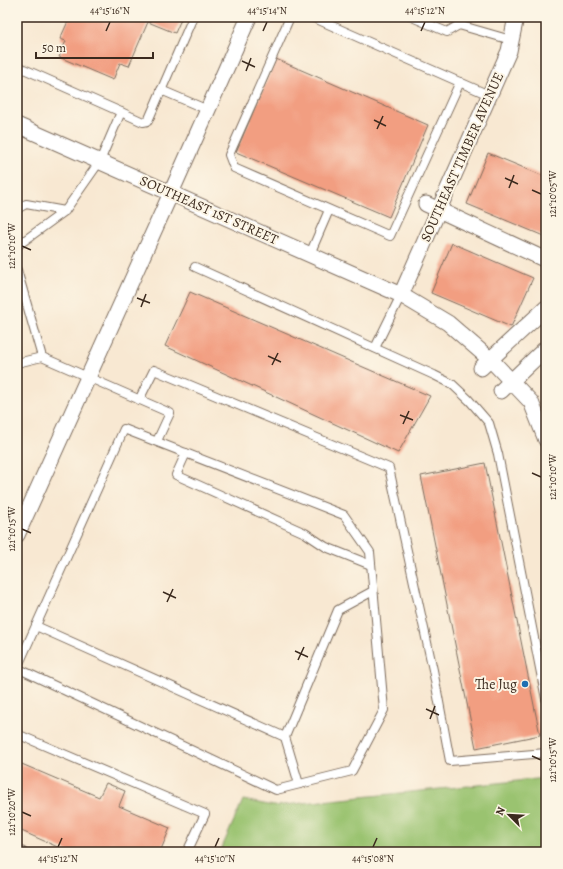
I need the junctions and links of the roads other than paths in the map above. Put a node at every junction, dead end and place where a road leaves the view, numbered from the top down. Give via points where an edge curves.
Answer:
1 (194, 17) edge
2 (248, 17) edge
3 (290, 17) edge
4 (312, 17) edge
5 (412, 17) edge
6 (464, 17) edge
7 (516, 17) edge
8 (459, 25) junction
9 (511, 40) junction
10 (17, 66) edge
11 (460, 82) junction
12 (161, 90) junction
13 (489, 95) junction
14 (208, 110) junction
15 (121, 112) junction
16 (17, 125) edge
17 (100, 161) junction
18 (171, 193) junction
19 (426, 204) dead end
20 (17, 209) edge
21 (330, 210) junction
22 (65, 211) junction
23 (17, 246) edge
24 (310, 254) junction
25 (546, 260) edge
26 (195, 267) dead end
27 (17, 270) edge
28 (401, 295) junction
29 (546, 308) edge
30 (375, 348) junction
31 (546, 348) edge
32 (42, 357) junction
33 (17, 363) edge
34 (481, 368) dead end
35 (89, 376) junction
36 (502, 392) dead end
37 (139, 400) junction
38 (546, 440) edge
39 (157, 441) junction
40 (186, 453) junction
41 (17, 535) edge
42 (371, 565) junction
43 (373, 591) junction
44 (36, 626) junction
45 (546, 699) edge
46 (17, 734) edge
47 (285, 737) junction
48 (546, 753) edge
49 (299, 784) junction
50 (17, 850) edge
51 (23, 852) edge
52 (187, 852) edge

1 - 12 lane
2 - 14 street
3 - 21 lane via 228,155 234,168
4 - 11 lane
5 - 8 lane via 446,32
6 - 8 lane
7 - 9 street, SOUTHEAST TIMBER AVENUE
8 - 9 lane
9 - 13 street, SOUTHEAST TIMBER AVENUE via 509,51
10 - 15 lane
11 - 13 lane
11 - 21 lane via 390,236
12 - 14 lane
12 - 15 lane via 148,121 143,122
13 - 28 street, SOUTHEAST TIMBER AVENUE
14 - 18 street
15 - 17 lane
16 - 17 street, SOUTHEAST 1ST STREET
17 - 18 street, SOUTHEAST 1ST STREET
17 - 22 lane
18 - 24 street, SOUTHEAST 1ST STREET
18 - 35 street
19 - 25 street
20 - 22 lane via 26,204
21 - 24 lane
22 - 23 lane
24 - 28 street, SOUTHEAST 1ST STREET
26 - 30 lane
27 - 32 lane
28 - 30 lane
28 - 38 street, SOUTHEAST 1ST STREET via 448,323 493,362 531,402
29 - 34 street
30 - 45 lane via 452,384 489,423 498,454
31 - 36 street
32 - 33 lane
32 - 35 lane
35 - 37 lane
35 - 41 street
37 - 39 lane via 170,414
37 - 48 lane via 154,370 389,468 450,761
39 - 40 lane
39 - 44 lane via 124,429
40 - 42 lane via 344,515 370,552
40 - 42 lane via 176,475 305,533 326,547
42 - 43 lane
43 - 47 lane via 338,610
43 - 49 lane via 384,710 352,771
44 - 47 lane
44 - 49 lane via 17,668 276,790
46 - 52 lane via 205,814
47 - 49 lane
50 - 51 lane

